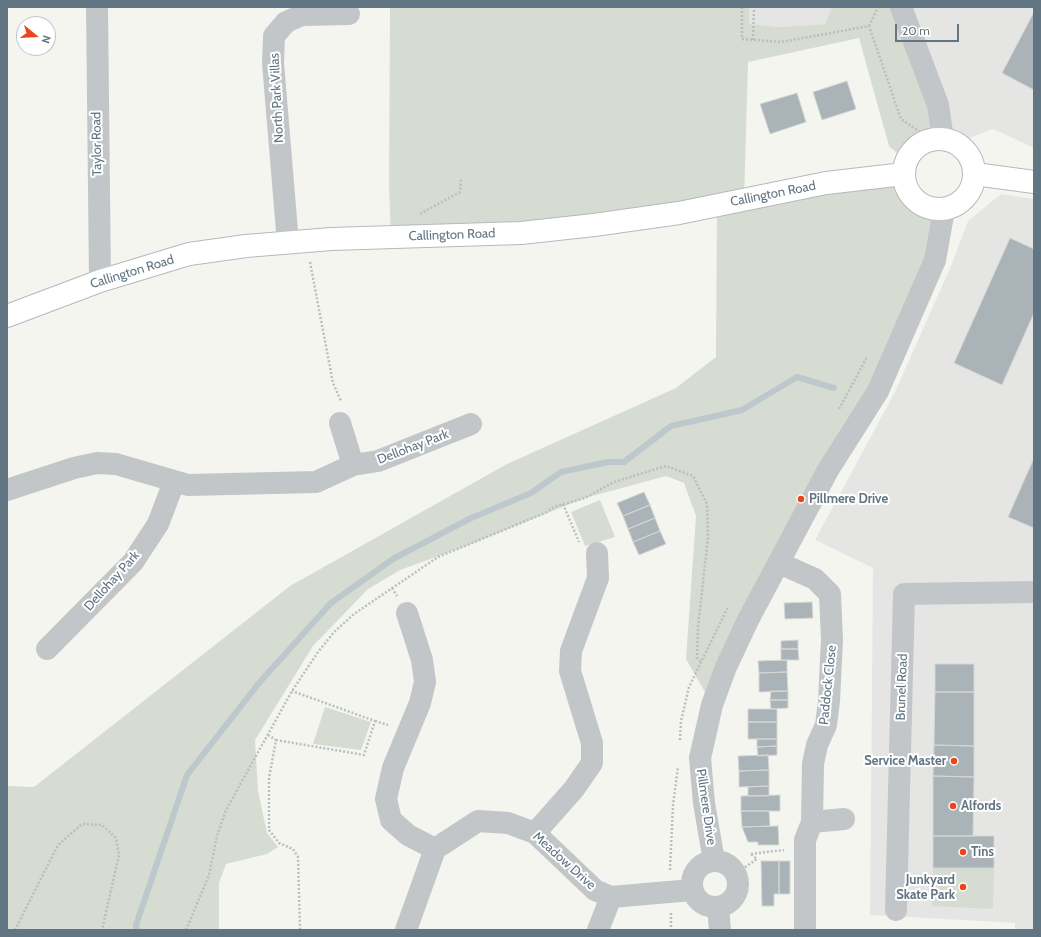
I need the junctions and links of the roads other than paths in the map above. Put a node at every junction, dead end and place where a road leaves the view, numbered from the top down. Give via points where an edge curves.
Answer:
1 (97, 7) edge
2 (901, 7) edge
3 (349, 14) dead end
4 (936, 139) junction
5 (904, 174) junction
6 (975, 174) junction
7 (1034, 182) edge
8 (944, 210) junction
9 (297, 242) junction
10 (100, 281) junction
11 (7, 316) edge
12 (340, 423) road end
13 (472, 424) dead end
14 (353, 465) junction
15 (174, 482) junction
16 (7, 490) edge
17 (597, 553) road end
18 (779, 563) junction
19 (1034, 592) edge
20 (407, 613) dead end
21 (47, 649) dead end
22 (844, 819) dead end
23 (812, 822) junction
24 (535, 833) junction
25 (435, 849) junction
26 (714, 861) junction
27 (692, 890) junction
28 (610, 898) junction
29 (718, 908) junction
30 (896, 910) dead end
31 (406, 930) edge
32 (598, 930) edge
33 (720, 930) edge
34 (805, 930) edge

1 - 10 street, Taylor Road
2 - 4 street via 938,105
3 - 9 street, North Park Villas via 302,15 286,22 274,36 273,63
4 - 5 main road via 914,149 906,161
4 - 6 main road via 957,143 972,160
5 - 8 main road via 906,189 917,202 930,209
5 - 9 main road, Callington Road via 826,184 679,213 594,225 521,233
6 - 7 main road
6 - 8 main road via 968,196 960,204
8 - 18 street, Pillmere Drive via 934,260 878,391 828,470
9 - 10 main road, Callington Road via 189,254
10 - 11 main road, Callington Road
12 - 14 street
13 - 14 street, Dellohay Park via 378,461
14 - 15 street, Dellohay Park via 316,482 188,485
15 - 16 street, Dellohay Park via 116,464 97,462
15 - 21 street, Dellohay Park via 158,524 133,562
17 - 24 street via 598,578 570,651 570,671 592,743 592,763 574,789
18 - 23 street, Paddock Close via 815,579 830,594 832,639 829,701 826,725 813,764
18 - 26 street, Pillmere Drive via 726,667 712,705 700,758 704,803
19 - 30 street, Brunel Road via 904,594
20 - 25 street via 422,660 425,682 420,703 393,768 386,799 391,820 408,835
22 - 23 street
23 - 34 street, Paddock Close via 805,840
24 - 25 street, Meadow Drive via 508,823 478,821
24 - 28 street, Meadow Drive via 595,890
25 - 31 street
26 - 27 street, Pillmere Drive via 702,864 698,868 692,877
26 - 29 street, Pillmere Drive via 725,863 735,874 738,883 734,898
27 - 28 street, Meadow Drive
27 - 29 street via 702,904
28 - 32 street
29 - 33 street

